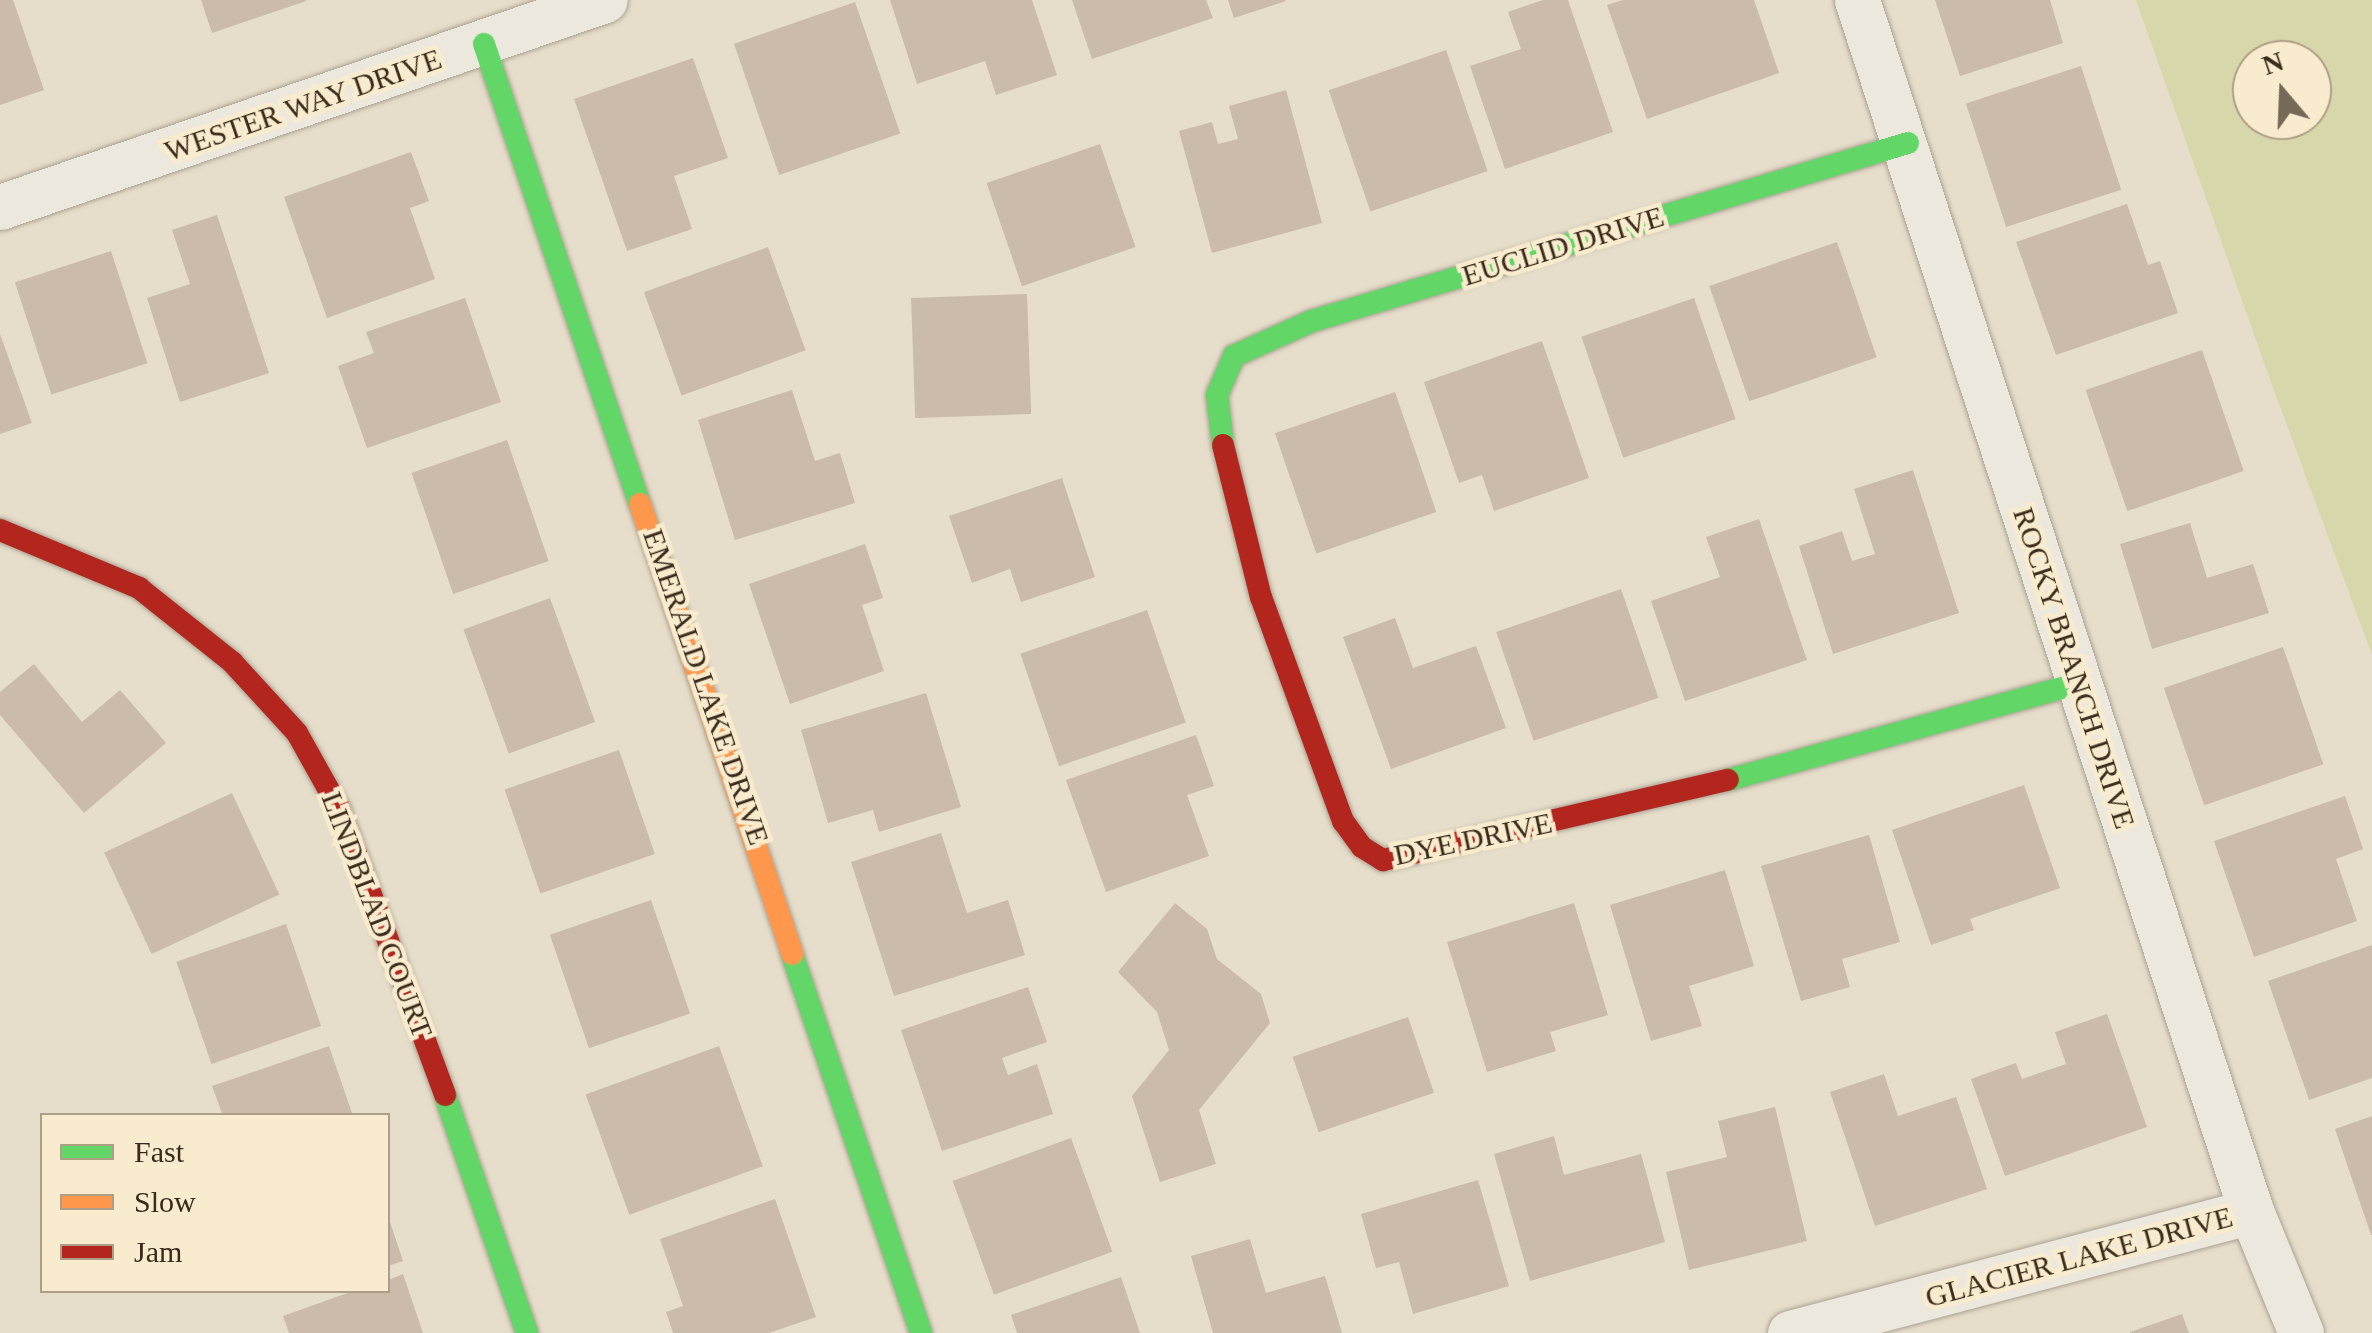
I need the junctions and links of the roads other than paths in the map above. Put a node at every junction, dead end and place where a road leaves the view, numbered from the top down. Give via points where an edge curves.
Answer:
1 (605, 0) edge
2 (1857, 0) edge
3 (484, 44) junction
4 (1908, 143) junction
5 (0, 207) edge
6 (1226, 366) joint
7 (0, 530) edge
8 (2077, 684) junction
9 (2251, 1211) junction
10 (527, 1333) edge
11 (921, 1333) edge
12 (1790, 1333) edge
13 (2300, 1333) edge

1 - 3 street, WESTER WAY DRIVE
2 - 4 street, ROCKY BRANCH DRIVE
3 - 5 street, WESTER WAY DRIVE
3 - 11 street, EMERALD LAKE DRIVE
4 - 6 street, EUCLID DRIVE via 1312,321 1265,337
4 - 8 street, ROCKY BRANCH DRIVE
6 - 8 street, DYE DRIVE via 1217,395 1219,427 1261,597 1343,821 1362,847 1383,860 1795,765
7 - 10 street, LINDBLAD COURT via 139,588 232,662 297,733 340,808 397,954
8 - 9 street, ROCKY BRANCH DRIVE
9 - 12 street, GLACIER LAKE DRIVE
9 - 13 street, ROCKY BRANCH DRIVE

